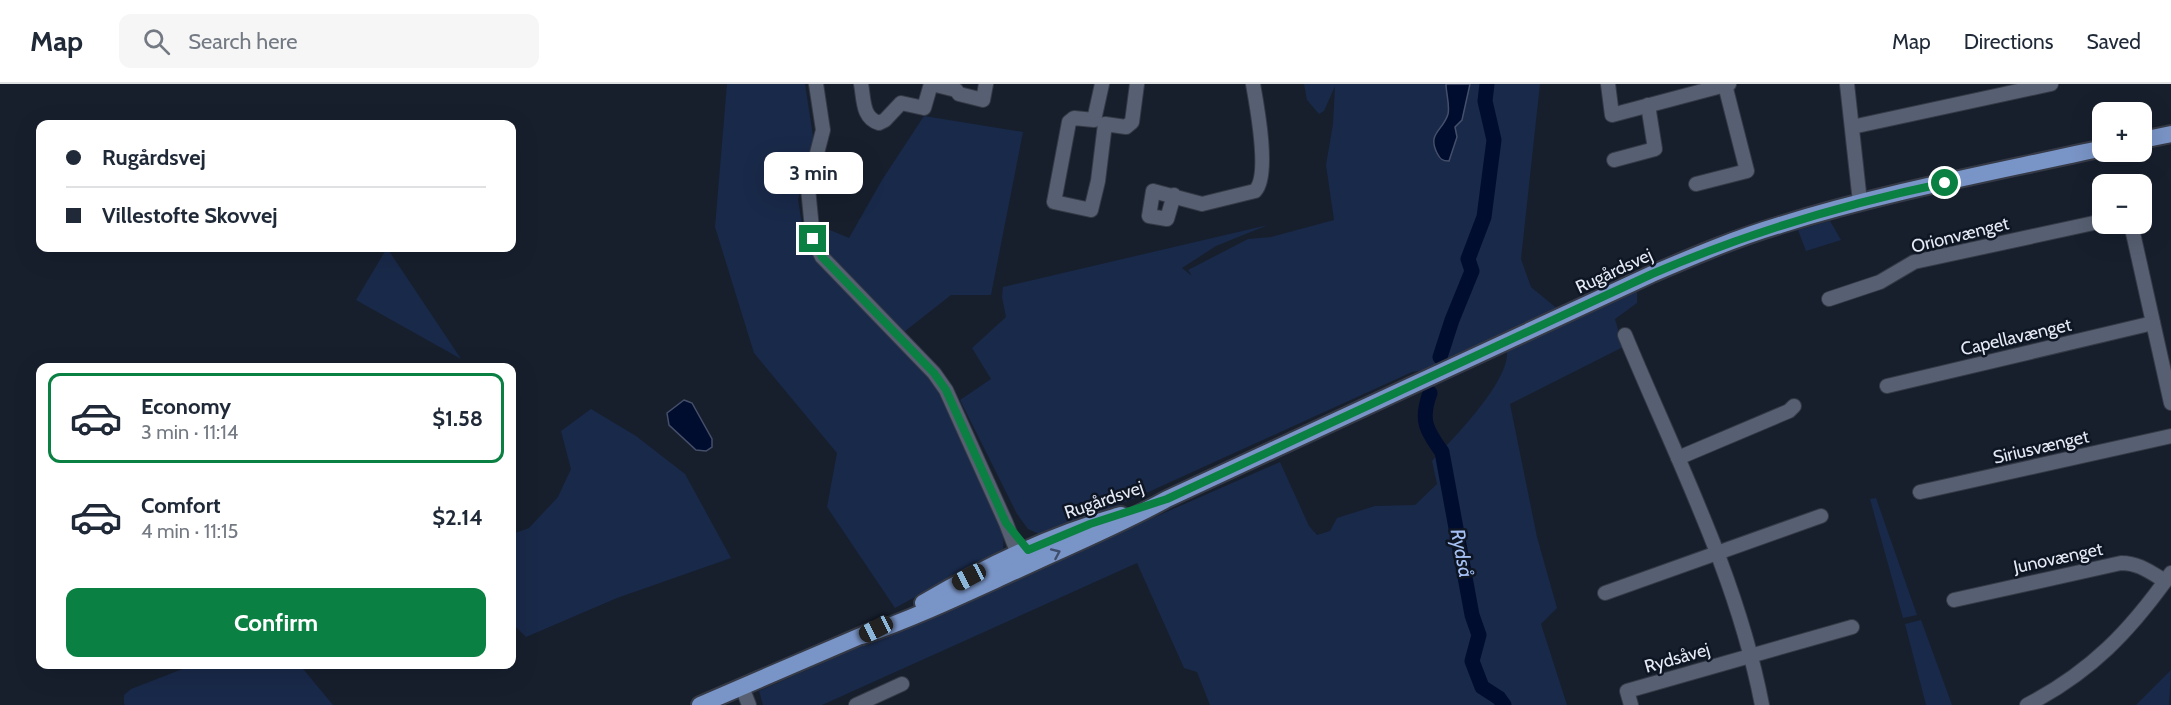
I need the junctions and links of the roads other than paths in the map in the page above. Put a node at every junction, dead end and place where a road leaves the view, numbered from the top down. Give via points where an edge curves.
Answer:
1 (816, 84) edge
2 (861, 84) edge
3 (932, 84) edge
4 (986, 84) edge
5 (1102, 84) edge
6 (1137, 84) edge
7 (1253, 84) edge
8 (1608, 84) edge
9 (1847, 84) edge
10 (2051, 84) edge
11 (1727, 85) edge
12 (1648, 105) junction
13 (1852, 127) junction
14 (2171, 134) edge
15 (2152, 138) edge
16 (2092, 150) edge
17 (1614, 160) dead end
18 (1696, 184) dead end
19 (1174, 195) dead end
20 (1860, 202) junction
21 (2092, 223) edge
22 (2133, 234) edge
23 (1829, 299) dead end
24 (2153, 323) junction
25 (1625, 335) dead end
26 (1887, 386) dead end
27 (2171, 403) edge
28 (1794, 406) dead end
29 (2171, 436) edge
30 (1678, 458) junction
31 (1920, 492) dead end
32 (1821, 516) dead end
33 (1716, 552) junction
34 (1025, 559) junction
35 (2168, 577) edge
36 (1605, 593) dead end
37 (1954, 600) dead end
38 (1852, 627) dead end
39 (862, 636) junction
40 (1751, 656) junction
41 (902, 684) dead end
42 (742, 687) junction
43 (700, 705) edge
44 (749, 705) edge
45 (856, 705) edge
46 (1631, 705) edge
47 (1762, 705) edge
48 (2027, 705) edge

1 - 34 street via 823,130 808,188 813,239 822,257 946,390
2 - 3 street via 866,114 879,123 901,103 924,108
3 - 4 street via 983,99
5 - 6 street via 1094,120 1074,118 1069,122 1054,202 1091,210 1105,124 1126,127 1132,122
7 - 19 street via 1262,168 1260,186 1255,191 1202,204
8 - 12 street via 1612,115
9 - 13 street
10 - 13 street
11 - 12 street
11 - 18 street via 1747,171
12 - 17 street via 1656,149
13 - 20 street
14 - 15 main road
16 - 20 main road, Rugårdsvej
20 - 34 main road, Rugårdsvej via 1716,247 1167,499 1090,524
21 - 23 street, Orionvænget via 1914,262 1880,282
22 - 24 street
24 - 26 street, Capellavænget
24 - 27 street
25 - 30 street
28 - 30 street
29 - 31 street, Siriusvænget
30 - 33 street
32 - 33 street
33 - 36 street
33 - 40 street
34 - 39 main road, Rugårdsvej via 969,577
34 - 39 main road, Rugårdsvej via 989,575 964,594
35 - 37 street, Junovænget via 2121,563
35 - 48 street via 2134,623 2104,653 2074,678
38 - 40 street, Rydsåvej
39 - 42 main road, Rugårdsvej
40 - 46 street, Rydsåvej via 1627,691
40 - 47 street
41 - 45 street
42 - 43 main road, Rugårdsvej
42 - 44 street

